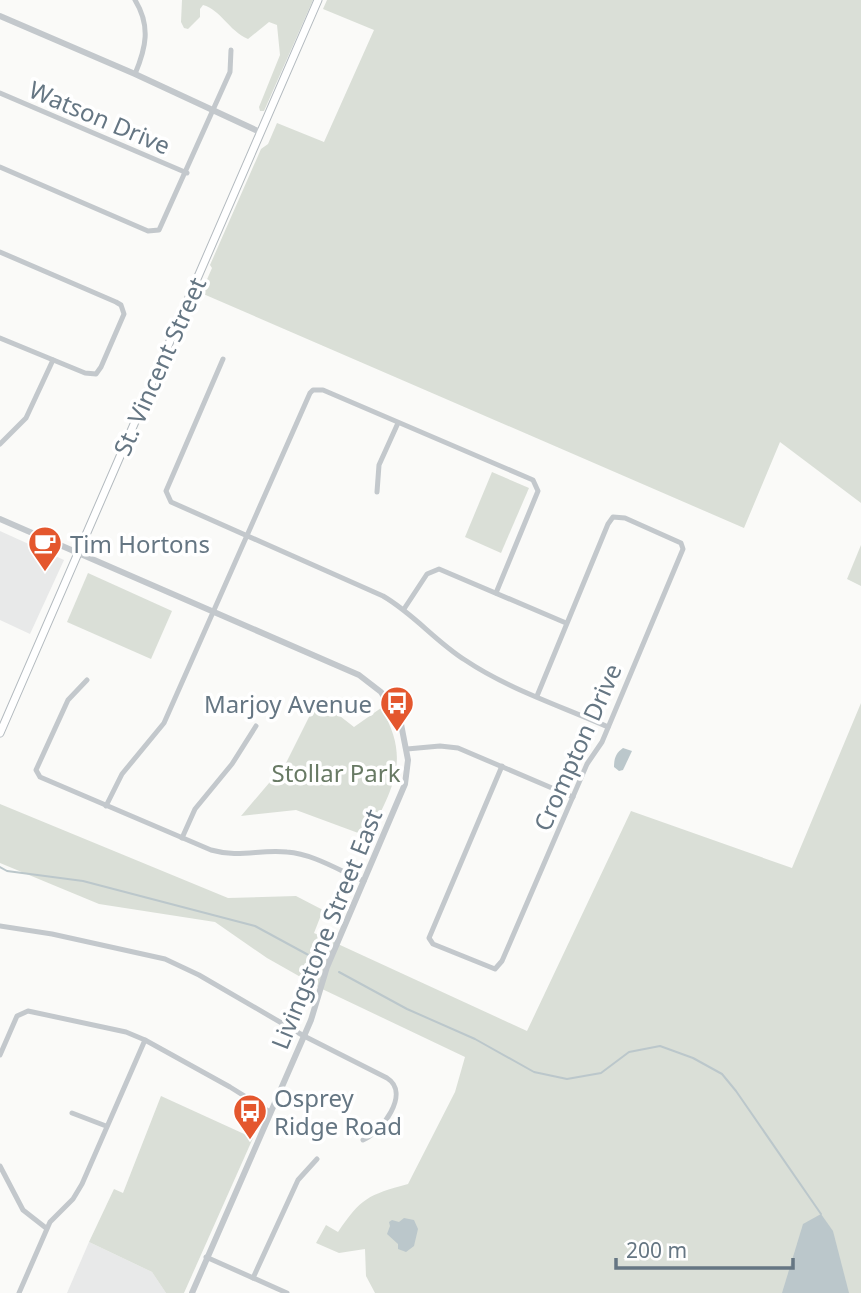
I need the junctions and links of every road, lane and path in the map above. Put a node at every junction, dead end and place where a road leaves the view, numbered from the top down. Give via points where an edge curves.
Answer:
1 (135, 0) edge
2 (318, 0) edge
3 (0, 16) edge
4 (231, 50) dead end
5 (135, 74) junction
6 (0, 93) edge
7 (214, 110) junction
8 (260, 132) junction
9 (0, 167) edge
10 (187, 173) junction
11 (0, 252) edge
12 (0, 338) edge
13 (223, 359) dead end
14 (53, 360) junction
15 (398, 423) junction
16 (1, 441) edge
17 (377, 492) dead end
18 (0, 519) edge
19 (248, 537) junction
20 (77, 553) junction
21 (496, 593) junction
22 (404, 609) junction
23 (215, 612) junction
24 (566, 623) junction
25 (88, 680) dead end
26 (537, 696) junction
27 (256, 726) dead end
28 (608, 727) junction
29 (0, 733) edge
30 (407, 749) junction
31 (502, 766) junction
32 (573, 797) junction
33 (106, 806) junction
34 (182, 838) junction
35 (364, 881) junction
36 (0, 926) edge
37 (304, 1036) junction
38 (145, 1040) junction
39 (0, 1055) edge
40 (270, 1112) junction
41 (72, 1113) dead end
42 (106, 1126) junction
43 (363, 1140) dead end
44 (317, 1159) dead end
45 (1, 1169) edge
46 (46, 1228) junction
47 (206, 1257) junction
48 (253, 1278) junction
49 (19, 1293) edge
50 (192, 1293) edge
51 (287, 1293) edge

1 - 5 street via 146,41
2 - 8 main road, St. Vincent Street
3 - 5 street
4 - 7 street via 230,72
5 - 7 street
6 - 10 street, Watson Drive
7 - 8 street
7 - 10 street
8 - 20 main road, St. Vincent Street
9 - 10 street via 152,232 163,227
11 - 14 street via 124,309 96,374
12 - 14 street
13 - 19 street via 166,491 178,507
14 - 16 street via 26,418
15 - 17 street via 379,466
15 - 19 street via 323,390 313,390
15 - 21 street via 537,485
18 - 20 street, Livingstone Street East
19 - 22 street
19 - 23 street
20 - 23 street, Livingstone Street East
20 - 29 main road, St. Vincent Street
21 - 22 street via 439,569 427,574
21 - 24 street
22 - 26 street via 451,652
23 - 30 street, Livingstone Street East via 368,680 393,708
23 - 33 street via 164,723 122,774
24 - 26 street, Crompton Drive
24 - 28 street, Crompton Drive via 613,517 681,543
25 - 33 street via 68,700 36,770 43,779
26 - 28 street
27 - 34 street via 195,808
28 - 32 street, Crompton Drive
30 - 31 street via 448,746
30 - 35 street, Livingstone Street East via 402,793
31 - 32 street
31 - 32 street, Crompton Drive via 429,933 430,942 450,952 488,968 499,966
33 - 34 street
34 - 35 street via 231,855 297,853
35 - 37 street, Livingstone Street East
36 - 37 street via 165,959
37 - 40 street, Livingstone Street East
37 - 43 street via 396,1085 396,1097 385,1121
38 - 39 street via 28,1011 17,1016
38 - 40 street
38 - 42 street
40 - 47 street, Livingstone Street East
41 - 42 street
42 - 46 street via 76,1194
44 - 48 street via 298,1180
45 - 46 street via 23,1210
46 - 49 street
47 - 48 street
47 - 50 street, Livingstone Street East
48 - 51 street

